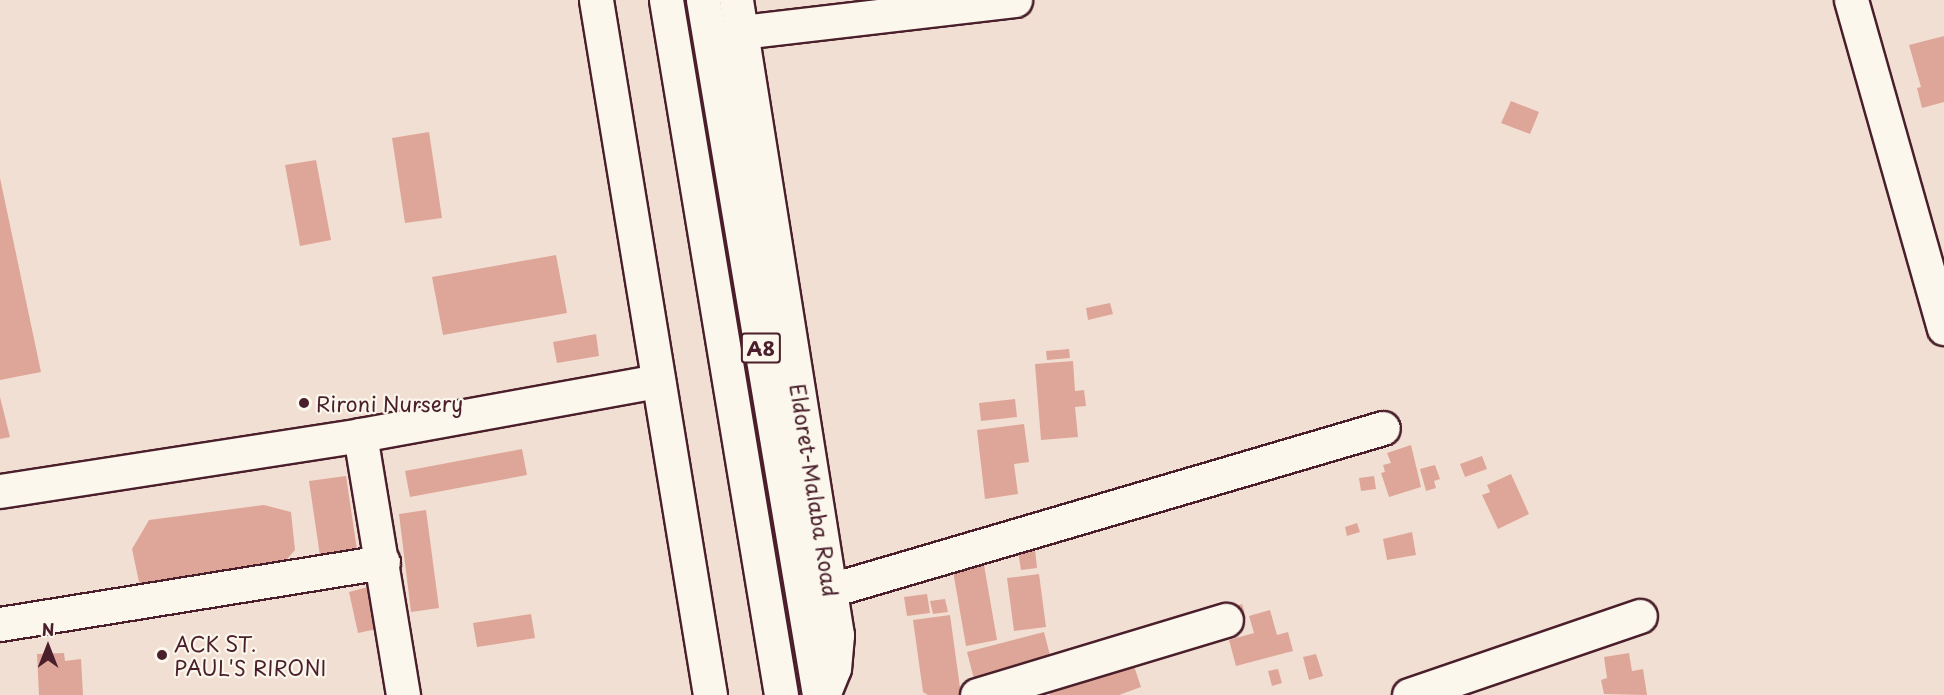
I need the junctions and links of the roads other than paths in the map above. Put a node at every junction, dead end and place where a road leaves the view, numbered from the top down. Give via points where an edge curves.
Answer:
1 (596, 0) edge
2 (666, 0) edge
3 (702, 0) edge
4 (736, 0) edge
5 (1015, 0) edge
6 (1851, 0) edge
7 (742, 32) junction
8 (1944, 328) edge
9 (658, 381) junction
10 (1383, 428) dead end
11 (360, 435) junction
12 (0, 491) edge
13 (383, 562) junction
14 (831, 590) junction
15 (1640, 616) dead end
16 (1226, 620) dead end
17 (0, 624) edge
18 (403, 695) edge
19 (710, 695) edge
20 (781, 695) edge
21 (821, 695) edge
22 (976, 695) edge
23 (1409, 695) edge

1 - 9 main road
2 - 20 main road, A8
3 - 21 main road, Eldoret-Malaba Road / A8
4 - 7 main road, Eldoret-Malaba Road
5 - 7 main road
6 - 8 main road
7 - 14 main road, Eldoret-Malaba Road
9 - 11 main road
9 - 19 main road
10 - 14 main road
11 - 12 main road
11 - 13 main road
13 - 17 main road
13 - 18 main road
14 - 21 main road, Eldoret-Malaba Road via 837,635 834,668
15 - 23 main road
16 - 22 main road

